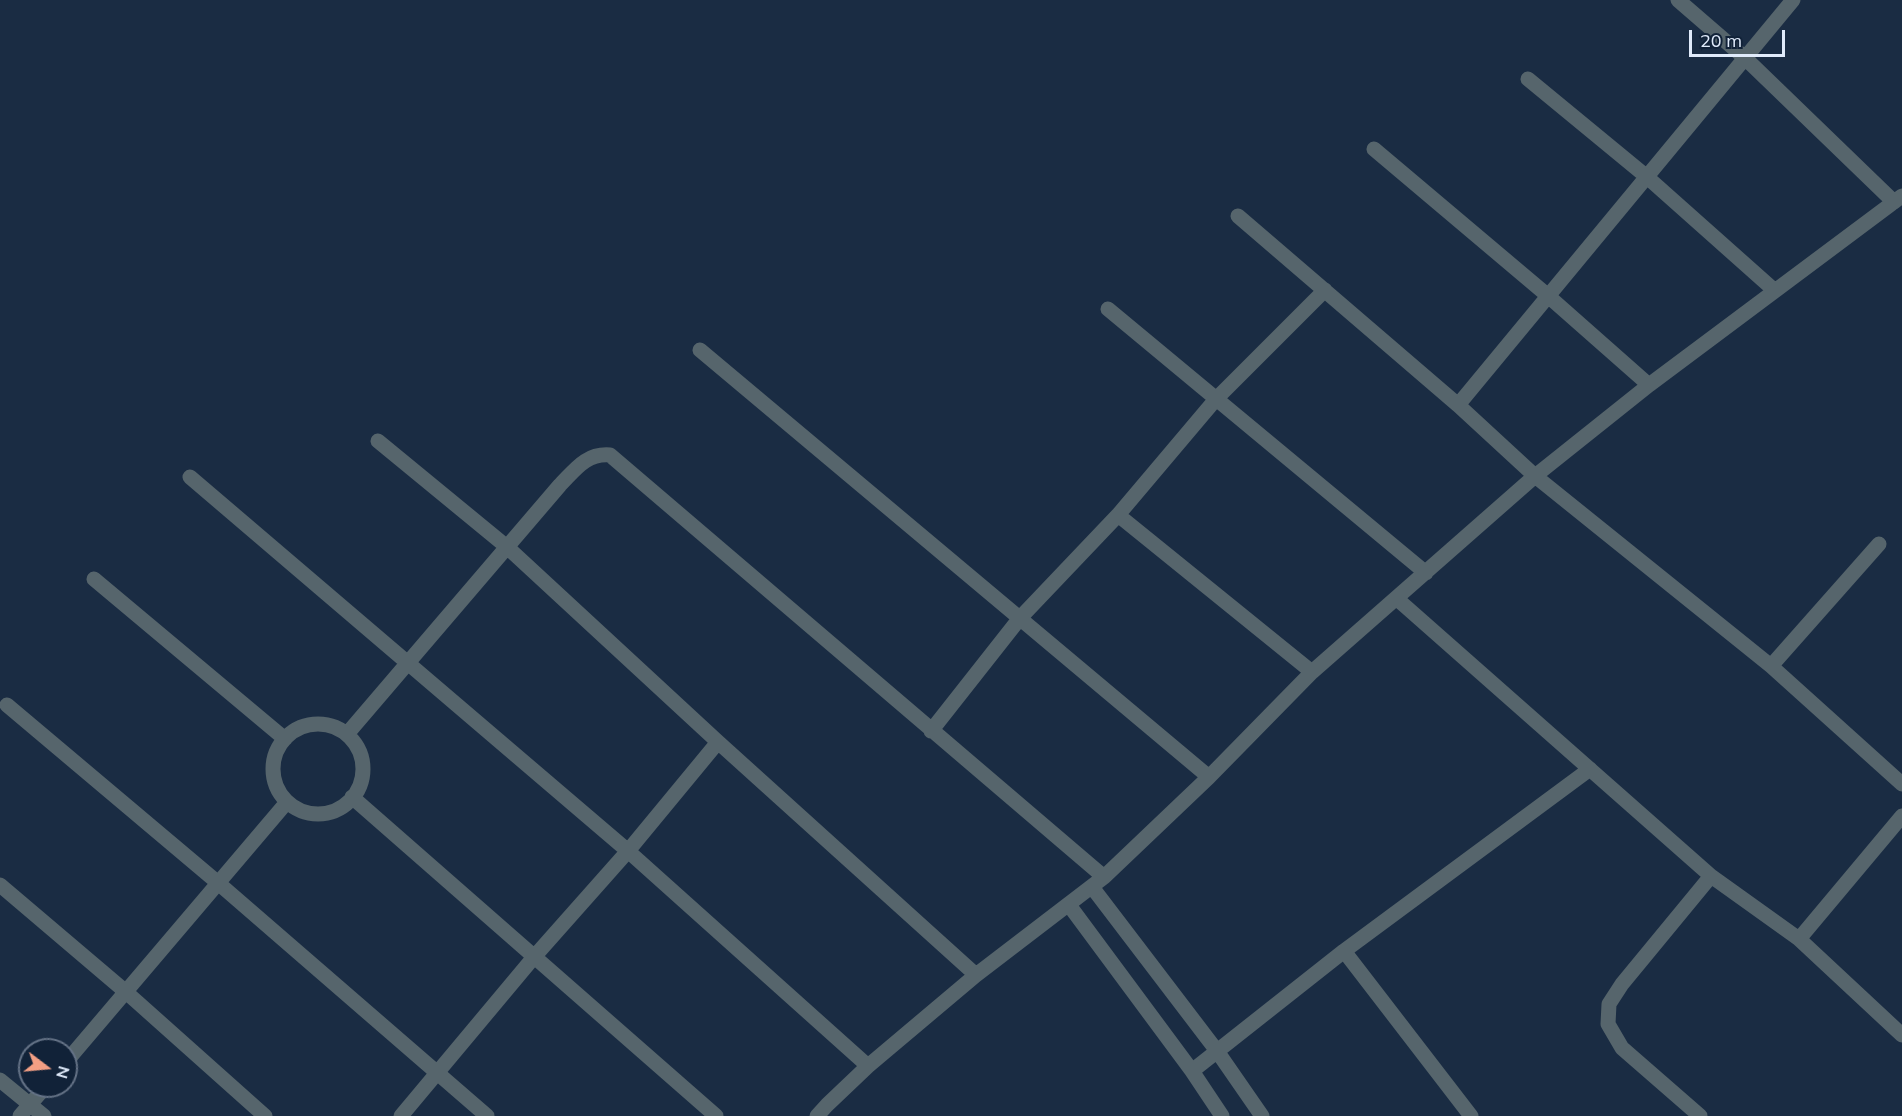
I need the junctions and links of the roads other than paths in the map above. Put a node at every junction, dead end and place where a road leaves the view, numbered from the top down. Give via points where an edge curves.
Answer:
1 (1678, 0) edge
2 (1792, 0) edge
3 (1745, 58) junction
4 (1528, 79) dead end
5 (1374, 149) dead end
6 (1647, 177) junction
7 (1898, 199) edge
8 (1238, 216) dead end
9 (1324, 290) junction
10 (1774, 290) junction
11 (1547, 295) junction
12 (1108, 309) dead end
13 (700, 350) dead end
14 (1649, 385) junction
15 (1216, 399) junction
16 (1458, 405) junction
17 (378, 441) dead end
18 (1535, 476) junction
19 (190, 477) dead end
20 (1118, 515) junction
21 (1879, 544) dead end
22 (507, 547) junction
23 (1426, 573) junction
24 (94, 579) dead end
25 (1396, 598) junction
26 (1020, 618) junction
27 (409, 663) junction
28 (1771, 666) junction
29 (1312, 672) junction
30 (7, 705) dead end
31 (931, 731) junction
32 (347, 734) junction
33 (285, 739) junction
34 (718, 742) junction
35 (1590, 769) junction
36 (1209, 777) junction
37 (1902, 784) edge
38 (352, 797) junction
39 (287, 802) junction
40 (1902, 816) edge
41 (628, 851) junction
42 (1711, 876) junction
43 (218, 882) junction
44 (1098, 882) junction
45 (0, 885) edge
46 (1069, 905) junction
47 (1799, 939) junction
48 (1344, 951) junction
49 (534, 957) junction
50 (976, 975) junction
51 (126, 992) junction
52 (1902, 1035) edge
53 (78, 1048) edge
54 (1217, 1051) junction
55 (868, 1066) junction
56 (1192, 1071) junction
57 (437, 1073) junction
58 (0, 1080) edge
59 (36, 1098) edge
60 (25, 1110) edge
61 (44, 1116) edge
62 (265, 1116) edge
63 (401, 1116) edge
64 (486, 1116) edge
65 (716, 1116) edge
66 (817, 1116) edge
67 (1222, 1116) edge
68 (1262, 1116) edge
69 (1471, 1116) edge
70 (1700, 1116) edge

1 - 3 street
2 - 3 street
3 - 6 street
3 - 7 street
4 - 6 street
5 - 11 street
6 - 10 street
6 - 11 street
7 - 10 street
8 - 9 street
9 - 15 street
9 - 16 street
10 - 14 street
11 - 14 street
11 - 16 street
12 - 15 street
13 - 26 street
14 - 18 street
15 - 20 street
15 - 23 street
16 - 18 street
17 - 22 street
18 - 23 street
18 - 28 street
19 - 27 street
20 - 26 street
20 - 29 street
21 - 28 street
22 - 27 street
22 - 31 street via 584,461 599,454 610,455
22 - 34 street
23 - 25 street
24 - 33 street
25 - 29 street
25 - 35 street
26 - 31 street
26 - 36 street
27 - 32 street
27 - 41 street
28 - 37 street
29 - 36 street
30 - 43 street
31 - 44 street
32 - 33 street via 319,724 304,726
32 - 38 street via 356,744 363,768
33 - 39 street via 274,760 274,775
34 - 41 street
34 - 50 street
35 - 42 street
35 - 48 street
36 - 44 street
38 - 39 street via 348,803 324,814 310,814
38 - 49 street
39 - 43 street
40 - 47 street
41 - 49 street
41 - 55 street
42 - 47 street
42 - 70 street via 1622,984 1609,1004 1608,1023 1622,1048
43 - 51 street
43 - 57 street
44 - 46 street
44 - 54 street
45 - 51 street
46 - 50 street
46 - 56 street
47 - 52 street
48 - 54 street
48 - 69 street
49 - 57 street
49 - 65 street
50 - 55 street
51 - 53 street
51 - 62 street
54 - 56 street
54 - 68 street
55 - 66 street
56 - 67 street
57 - 63 street
57 - 64 street
58 - 60 street
59 - 60 street
60 - 61 street

